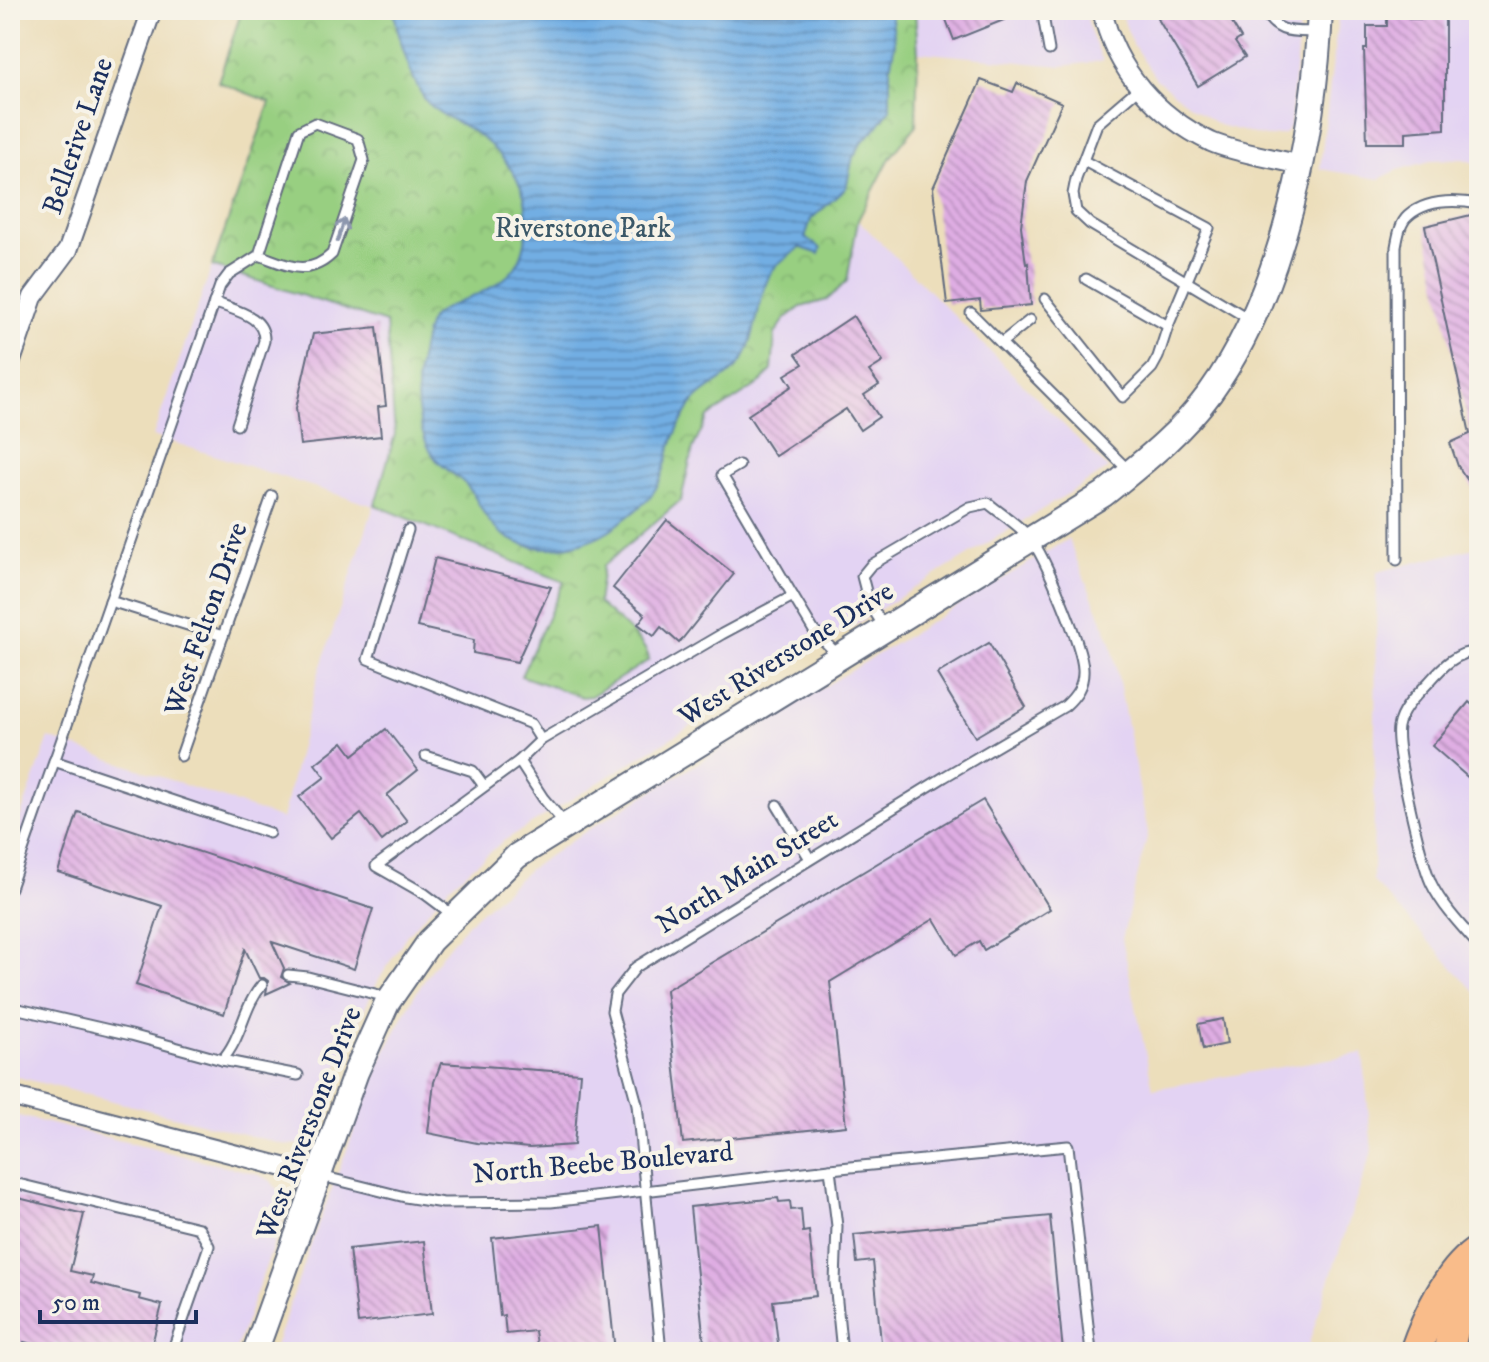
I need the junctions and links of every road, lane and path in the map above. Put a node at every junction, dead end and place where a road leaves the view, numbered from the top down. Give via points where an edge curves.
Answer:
1 (152, 10) edge
2 (1042, 10) edge
3 (1102, 10) edge
4 (1263, 10) edge
5 (1320, 21) edge
6 (1049, 50) dead end
7 (1140, 87) junction
8 (1084, 161) junction
9 (1301, 165) junction
10 (1479, 204) edge
11 (259, 255) junction
12 (1086, 279) dead end
13 (1187, 283) junction
14 (1045, 299) dead end
15 (214, 302) junction
16 (971, 313) dead end
17 (1030, 320) dead end
18 (1251, 320) junction
19 (1168, 326) junction
20 (1001, 343) junction
21 (10, 364) edge
22 (237, 425) dead end
23 (739, 465) dead end
24 (1131, 472) junction
25 (272, 496) dead end
26 (408, 530) dead end
27 (1031, 539) junction
28 (1397, 560) dead end
29 (793, 596) junction
30 (110, 601) junction
31 (885, 628) junction
32 (223, 636) junction
33 (1479, 651) edge
34 (839, 656) junction
35 (541, 740) junction
36 (181, 756) dead end
37 (426, 756) dead end
38 (54, 761) junction
39 (519, 761) junction
40 (484, 786) junction
41 (777, 805) dead end
42 (567, 826) junction
43 (269, 833) dead end
44 (810, 859) junction
45 (10, 888) edge
46 (456, 916) junction
47 (1479, 946) edge
48 (288, 975) dead end
49 (262, 985) dead end
50 (391, 997) junction
51 (10, 1007) edge
52 (222, 1060) junction
53 (298, 1075) dead end
54 (10, 1096) edge
55 (830, 1169) junction
56 (318, 1176) junction
57 (10, 1182) edge
58 (645, 1190) junction
59 (1479, 1251) edge
60 (1479, 1278) edge
61 (172, 1352) edge
62 (255, 1352) edge
63 (661, 1352) edge
64 (842, 1352) edge
65 (1091, 1352) edge
66 (1415, 1352) edge
67 (1449, 1352) edge

1 - 21 street, Bellerive Lane via 68,250 33,297
2 - 6 lane
3 - 7 street via 1127,73
4 - 5 lane via 1282,30
5 - 9 street, West Riverstone Drive
7 - 8 lane via 1097,124
7 - 9 street via 1163,113 1213,143
8 - 13 lane via 1073,194 1076,211
8 - 13 lane via 1209,228
9 - 18 street, West Riverstone Drive via 1271,277
10 - 28 lane via 1443,202 1422,208 1406,217 1396,247
11 -> 11 lane via 303,270 332,254 364,160 358,139 315,123 299,131
11 - 15 lane via 229,274
12 - 19 lane
13 - 18 lane
13 - 19 lane
14 - 19 lane via 1123,397 1152,368
15 - 22 lane via 257,320 264,329
15 - 30 lane
16 - 20 lane
17 - 20 lane
18 - 24 street, West Riverstone Drive via 1209,394 1162,448
20 - 24 lane
23 - 29 lane via 722,475
24 - 27 street, West Riverstone Drive
25 - 32 lane, West Felton Drive
26 - 35 lane via 368,659 531,724
27 - 31 street, West Riverstone Drive
27 - 31 lane via 988,503 970,507 871,565 862,576 869,603
27 - 44 lane, North Main Street via 1080,652 1082,683 1077,696
29 - 34 lane via 814,631
29 - 35 lane
30 - 32 lane
30 - 38 lane
31 - 34 street, West Riverstone Drive
32 - 36 lane, West Felton Drive
33 - 47 lane via 1443,666 1403,712 1397,728 1432,884
34 - 42 street, West Riverstone Drive
35 - 39 lane
37 - 40 lane via 473,771
38 - 43 lane
38 - 45 lane
39 - 40 lane
39 - 42 lane
40 - 46 lane via 376,866
41 - 44 lane
42 - 46 street, West Riverstone Drive via 517,856
44 - 58 lane, North Main Street via 636,967 615,994 614,1021 637,1104
46 - 50 street, West Riverstone Drive via 430,941
48 - 50 lane
49 - 52 lane
50 - 56 street, West Riverstone Drive via 356,1072
51 - 52 lane
52 - 53 lane
54 - 56 street, North Beebe Boulevard
55 - 58 lane, North Beebe Boulevard
55 - 64 lane
55 - 65 lane, North Beebe Boulevard via 1068,1146
56 - 58 lane, North Beebe Boulevard via 454,1204 551,1202
56 - 62 street, West Riverstone Drive
57 - 61 lane via 199,1228 209,1246
58 - 63 lane, North Main Street
59 - 66 main road via 1466,1259 1425,1322
60 - 67 main road via 1455,1321

